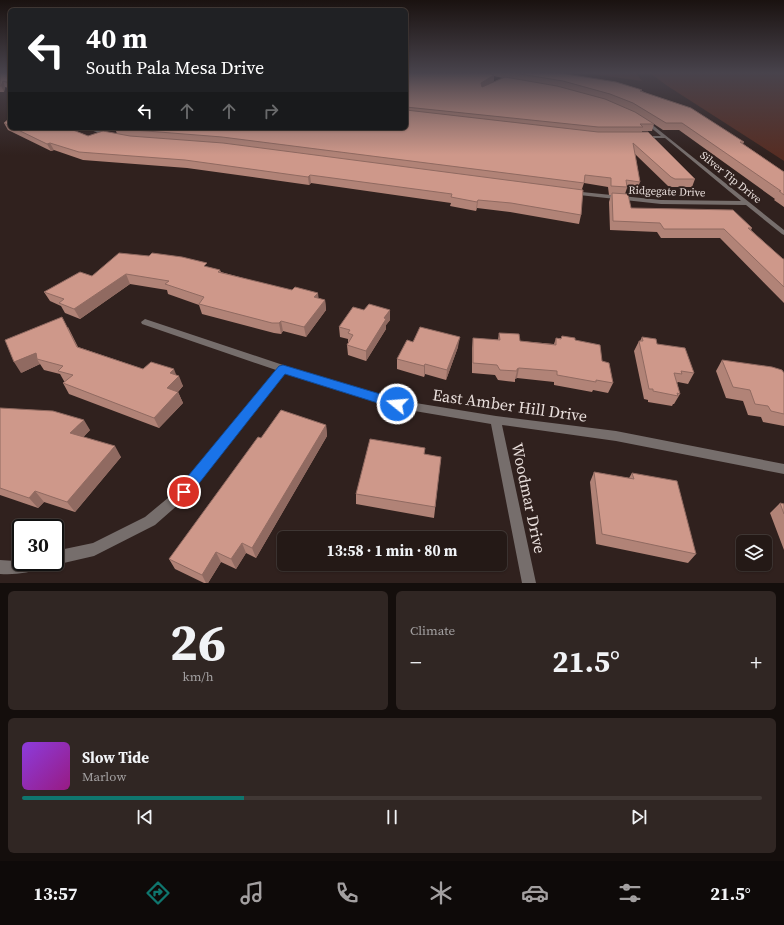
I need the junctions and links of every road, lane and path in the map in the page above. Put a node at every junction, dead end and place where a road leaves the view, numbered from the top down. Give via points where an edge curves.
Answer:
1 (638, 116) edge
2 (94, 130) edge
3 (113, 136) edge
4 (635, 137) edge
5 (666, 137) junction
6 (567, 192) edge
7 (746, 203) junction
8 (784, 233) edge
9 (145, 322) dead end
10 (283, 369) junction
11 (496, 420) junction
12 (784, 469) edge
13 (64, 556) edge
14 (0, 567) edge
15 (12, 568) edge
16 (529, 583) edge

1 - 5 street, Silver Tip Drive
2 - 3 street
4 - 5 street
5 - 7 street, Silver Tip Drive
6 - 7 street, Ridgegate Drive via 661,202
7 - 8 street, Silver Tip Drive
9 - 10 street, East Amber Hill Drive
10 - 11 street, East Amber Hill Drive via 397,404
10 - 13 street via 184,492 150,521 94,549
11 - 12 street, East Amber Hill Drive via 616,436
11 - 16 street, Woodmar Drive
14 - 15 street

